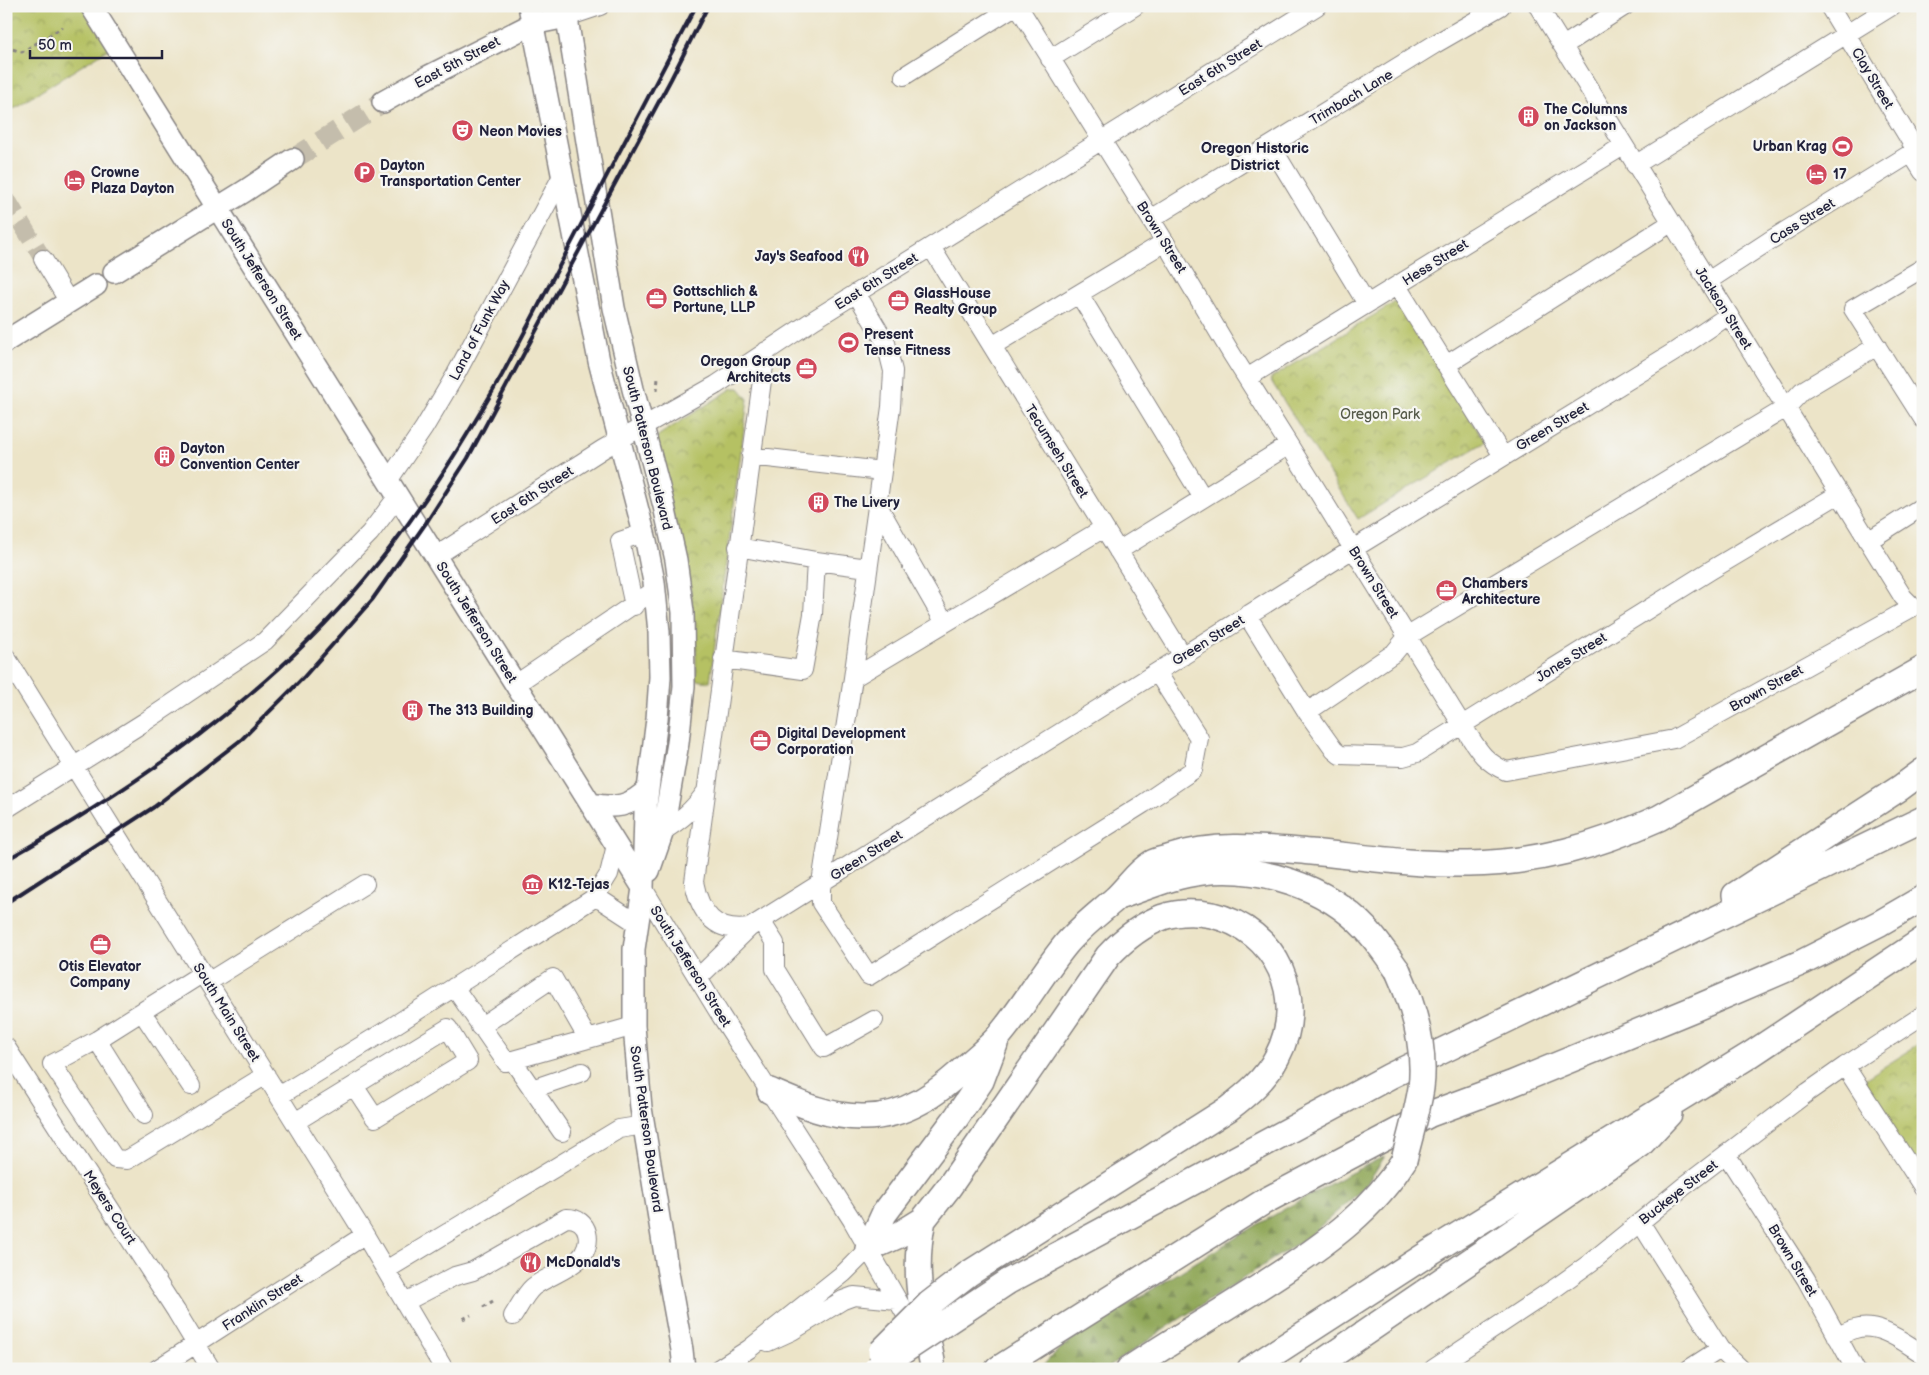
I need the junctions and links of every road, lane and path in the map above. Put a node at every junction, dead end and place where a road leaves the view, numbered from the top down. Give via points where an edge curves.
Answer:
1 (91, 6) edge
2 (600, 6) edge
3 (1016, 6) edge
4 (1135, 6) edge
5 (1317, 6) edge
6 (1500, 6) edge
7 (1538, 6) edge
8 (1625, 6) edge
9 (1829, 6) edge
10 (1892, 6) edge
11 (562, 10) edge
12 (531, 15) edge
13 (63, 27) dead end
14 (1846, 34) junction
15 (1563, 46) junction
16 (6, 53) edge
17 (1050, 59) junction
18 (904, 76) dead end
19 (383, 102) tunnel mouth
20 (1101, 140) junction
21 (1271, 146) junction
22 (1623, 146) junction
23 (1917, 150) edge
24 (293, 159) tunnel mouth
25 (1635, 166) junction
26 (1923, 172) edge
27 (562, 176) junction
28 (216, 208) junction
29 (1150, 219) junction
30 (1672, 223) junction
31 (1165, 242) junction
32 (931, 247) junction
33 (43, 259) tunnel mouth
34 (1923, 268) edge
35 (114, 272) dead end
36 (1708, 281) junction
37 (96, 285) dead end
38 (1397, 286) junction
39 (856, 293) junction
40 (1079, 294) junction
41 (69, 302) junction
42 (1367, 304) junction
43 (1729, 315) junction
44 (6, 341) edge
45 (992, 346) junction
46 (1877, 346) junction
47 (766, 351) junction
48 (1446, 365) junction
49 (658, 377) dead end
50 (1247, 378) junction
51 (657, 391) dead end
52 (1786, 408) junction
53 (1923, 419) edge
54 (643, 427) junction
55 (619, 440) junction
56 (1289, 444) junction
57 (751, 456) junction
58 (1503, 456) junction
59 (882, 471) junction
60 (393, 488) junction
61 (1839, 494) junction
62 (1203, 498) junction
63 (877, 504) junction
64 (1923, 506) edge
65 (1104, 528) junction
66 (644, 533) junction
67 (1868, 541) junction
68 (738, 547) junction
69 (1353, 548) junction
70 (1118, 551) junction
71 (436, 556) junction
72 (816, 561) junction
73 (868, 568) junction
74 (655, 590) junction
75 (634, 606) junction
76 (1918, 608) edge
77 (1247, 615) junction
78 (945, 623) junction
79 (1408, 636) junction
80 (1183, 656) junction
81 (6, 657) edge
82 (723, 659) junction
83 (1923, 669) edge
84 (1157, 672) junction
85 (853, 678) junction
86 (516, 684) junction
87 (1307, 712) junction
88 (1462, 725) junction
89 (74, 766) junction
90 (1923, 771) edge
91 (648, 789) junction
92 (705, 792) junction
93 (591, 804) junction
94 (6, 808) edge
95 (1923, 819) edge
96 (664, 831) junction
97 (616, 845) junction
98 (821, 883) junction
99 (365, 884) dead end
100 (643, 888) junction
101 (1117, 897) junction
102 (594, 898) junction
103 (1923, 898) edge
104 (638, 924) junction
105 (755, 925) junction
106 (1923, 940) edge
107 (1658, 946) junction
108 (205, 977) junction
109 (698, 978) junction
110 (454, 987) junction
111 (142, 1012) junction
112 (1923, 1015) edge
113 (874, 1020) dead end
114 (634, 1026) junction
115 (480, 1027) junction
116 (998, 1036) junction
117 (588, 1039) junction
118 (97, 1040) junction
119 (6, 1047) edge
120 (513, 1061) junction
121 (52, 1064) junction
122 (1845, 1066) junction
123 (582, 1072) dead end
124 (266, 1075) junction
125 (26, 1078) junction
126 (191, 1086) dead end
127 (354, 1086) junction
128 (532, 1089) junction
129 (1692, 1089) junction
130 (770, 1092) junction
131 (279, 1096) junction
132 (144, 1115) dead end
133 (295, 1122) junction
134 (644, 1125) junction
135 (562, 1132) dead end
136 (1726, 1154) junction
137 (1923, 1187) edge
138 (922, 1220) junction
139 (1640, 1222) junction
140 (365, 1235) junction
141 (868, 1249) junction
142 (386, 1270) junction
143 (897, 1300) junction
144 (493, 1301) dead end
145 (404, 1302) junction
146 (483, 1307) dead end
147 (470, 1315) dead end
148 (514, 1316) dead end
149 (463, 1319) dead end
150 (1837, 1337) junction
151 (1041, 1342) junction
152 (196, 1345) junction
153 (1720, 1349) junction
154 (749, 1350) junction
155 (1923, 1354) edge
156 (934, 1365) edge
157 (439, 1367) edge
158 (157, 1369) edge
159 (211, 1369) edge
160 (684, 1369) edge
161 (718, 1369) edge
162 (865, 1369) edge
163 (876, 1369) edge
164 (998, 1369) edge
165 (1018, 1369) edge
166 (1129, 1369) edge
167 (1250, 1369) edge
168 (1312, 1369) edge
169 (1433, 1369) edge
170 (1689, 1369) edge
171 (1741, 1369) edge
172 (1855, 1369) edge

1 - 28 main road, South Jefferson Street
2 - 11 street, East 5th Street
3 - 17 street, Brown Street
3 - 18 street
4 - 17 street
5 - 20 street, East 6th Street
6 - 21 street, Trimbach Lane
7 - 15 street, Jackson Street
8 - 15 street
9 - 14 street, Clay Street
10 - 14 street
11 - 12 main road, East 5th Street
11 - 54 main road, South Patterson Boulevard via 614,308
12 - 19 main road, East 5th Street
12 - 27 main road, South Patterson Boulevard
13 - 16 path via 22,52 12,49
14 - 23 street, Clay Street
14 - 25 street
15 - 22 street, Jackson Street
17 - 20 street, Brown Street
20 - 29 street, Brown Street
20 - 32 street, East 6th Street
21 - 29 street, Trimbach Lane
21 - 42 street
22 - 25 street, Jackson Street
22 - 38 street, Hess Street
23 - 26 street, Clay Street
23 - 36 street, Cass Street
24 - 28 main road
25 - 30 street, Jackson Street
27 - 55 main road, South Patterson Boulevard via 599,361
27 - 60 street, Land of Funk Way
28 - 35 main road
28 - 60 main road, South Jefferson Street
29 - 31 street, Brown Street
30 - 36 street, Jackson Street
30 - 48 street
31 - 40 street
31 - 50 street, Brown Street
32 - 39 street, East 6th Street
32 - 45 street, Tecumseh Street
33 - 41 street
34 - 46 street via 1854,309
36 - 43 street, Jackson Street
37 - 41 main road
38 - 42 street, Hess Street
38 - 48 street
39 - 47 street, East 6th Street
39 - 59 street via 886,343 894,371
40 - 45 street
40 - 62 street
41 - 44 main road
42 - 50 street, Hess Street
43 - 52 street, Jackson Street
43 - 58 street, Green Street
45 - 65 street, Tecumseh Street
46 - 52 street via 1802,391
46 - 53 street
47 - 54 street, East 6th Street via 716,385
47 - 57 street
48 - 58 street
49 - 51 path
50 - 56 street, Brown Street
52 - 61 street, Jackson Street
52 - 79 street
54 - 55 street, East 6th Street
54 - 96 main road, South Patterson Boulevard via 676,560 685,629 683,704
55 - 66 main road, South Patterson Boulevard
55 - 71 street, East 6th Street
56 - 62 street
56 - 69 street, Brown Street
57 - 59 street
57 - 68 street
58 - 69 street, Green Street
59 - 63 street
60 - 71 main road, South Jefferson Street
60 - 89 street, Land of Funk Way via 370,534 265,641
61 - 67 street, Jackson Street
61 - 88 street, Jones Street
62 - 70 street
63 - 73 street
63 - 78 street
64 - 67 street
65 - 70 street, Tecumseh Street
65 - 78 street
66 - 74 main road, South Patterson Boulevard
66 - 75 street via 620,541
67 - 76 street, Jackson Street via 1903,597
68 - 72 street
68 - 82 street
69 - 77 street, Green Street
69 - 79 street, Brown Street
70 - 80 street, Tecumseh Street
71 - 86 main road, South Jefferson Street
72 - 73 street
72 - 82 street via 813,614 803,670
73 - 85 street
74 - 75 street
74 - 91 main road, South Patterson Boulevard via 660,677
75 - 86 street
76 - 88 street, Brown Street via 1674,739 1506,771 1485,760
77 - 80 street, Green Street
77 - 87 street
78 - 85 street
79 - 87 street via 1394,653
79 - 88 street, Brown Street
80 - 84 street, Green Street
81 - 89 street, South Main Street
82 - 92 street
83 - 101 highway via 1659,818 1581,848 1539,858 1467,864 1234,846 1192,850 1152,863
84 - 98 street, Green Street
84 - 98 street via 1199,738 1193,770 869,976 821,903
85 - 98 street
86 - 93 main road, South Jefferson Street
87 - 88 street, Jones Street via 1340,755 1403,757 1418,753
89 - 94 street, Land of Funk Way
89 - 108 street, South Main Street
90 - 107 highway
91 - 93 main road via 627,804
91 - 100 main road, South Patterson Boulevard
92 - 96 street via 695,807
92 - 105 street via 694,882 697,898 705,913 715,922 729,928
93 - 97 main road, South Jefferson Street
95 - 107 highway
96 - 100 main road, South Patterson Boulevard
97 - 100 main road, South Jefferson Street
97 - 102 street via 609,874
98 - 105 street, Green Street
99 - 108 street
100 - 104 main road, South Patterson Boulevard
100 - 109 street, South Jefferson Street
101 - 116 highway via 1067,944
101 - 166 highway, bridge via 1202,872 1262,873 1316,892 1364,928 1398,971 1412,1008 1421,1059 1421,1086 1404,1160 1369,1205 1318,1247
102 - 104 street
102 - 110 street
103 - 151 highway via 1803,962 1705,1005 1430,1114 1265,1201
104 - 114 main road, South Patterson Boulevard via 633,964
105 - 109 street, Green Street
105 - 113 street via 774,943 775,970 824,1048
106 - 129 highway via 1750,1055
107 - 163 highway, bridge via 1390,1076 1007,1282
108 - 111 street
108 - 124 street, South Main Street
109 - 130 street, South Jefferson Street
110 - 115 street
110 - 131 street
111 - 118 street
111 - 126 street
112 - 122 street, Buckeye Street
114 - 117 street
114 - 134 main road, South Patterson Boulevard
115 - 117 street via 553,978
115 - 120 street via 506,1062
116 - 130 highway via 937,1092 917,1104 887,1115 840,1116
116 - 141 highway via 981,1081 884,1214
117 - 120 street
118 - 121 street
118 - 132 street
119 - 125 street, Meyers Court
120 - 128 street
121 - 124 street via 115,1159 122,1161
121 - 125 street
122 - 136 street, Buckeye Street
122 - 137 street
123 - 128 street
124 - 131 street, South Main Street
125 - 152 street, Meyers Court
127 - 127 street via 375,1118 468,1061 448,1028
127 - 133 street
128 - 135 street
129 - 167 highway
129 - 168 highway via 1640,1145
130 - 141 street, South Jefferson Street
131 - 133 street, South Main Street
133 - 140 street, South Main Street
134 - 142 street via 619,1129
134 - 160 main road, South Patterson Boulevard
136 - 139 street, Buckeye Street
136 - 150 street, Brown Street via 1806,1279
138 - 141 highway
138 - 156 highway via 917,1276
138 - 162 highway, bridge via 949,1187 1051,1037 1122,941 1143,926 1164,917 1204,913 1245,928 1274,957 1283,975 1289,1011 1285,1038 1262,1078 1228,1110 968,1274 929,1304
139 - 153 street
139 - 169 street, Buckeye Street via 1590,1263
140 - 142 street, South Main Street
140 - 152 street, Franklin Street
141 - 143 street, South Jefferson Street
141 - 154 street via 844,1273
142 - 145 street, South Main Street
143 - 154 street via 854,1296 792,1332
143 - 156 street, South Jefferson Street
144 - 146 path
145 - 148 street via 455,1276 473,1271 566,1218 579,1220 589,1238 585,1252 579,1260 532,1288
145 - 157 street, South Main Street
147 - 149 path
150 - 155 street via 1855,1328 1870,1327 1882,1330
150 - 172 street, Brown Street
151 - 164 highway
151 - 165 highway
152 - 158 street, Franklin Street
152 - 159 street, Meyers Court
153 - 170 street
153 - 171 street
154 - 161 street

